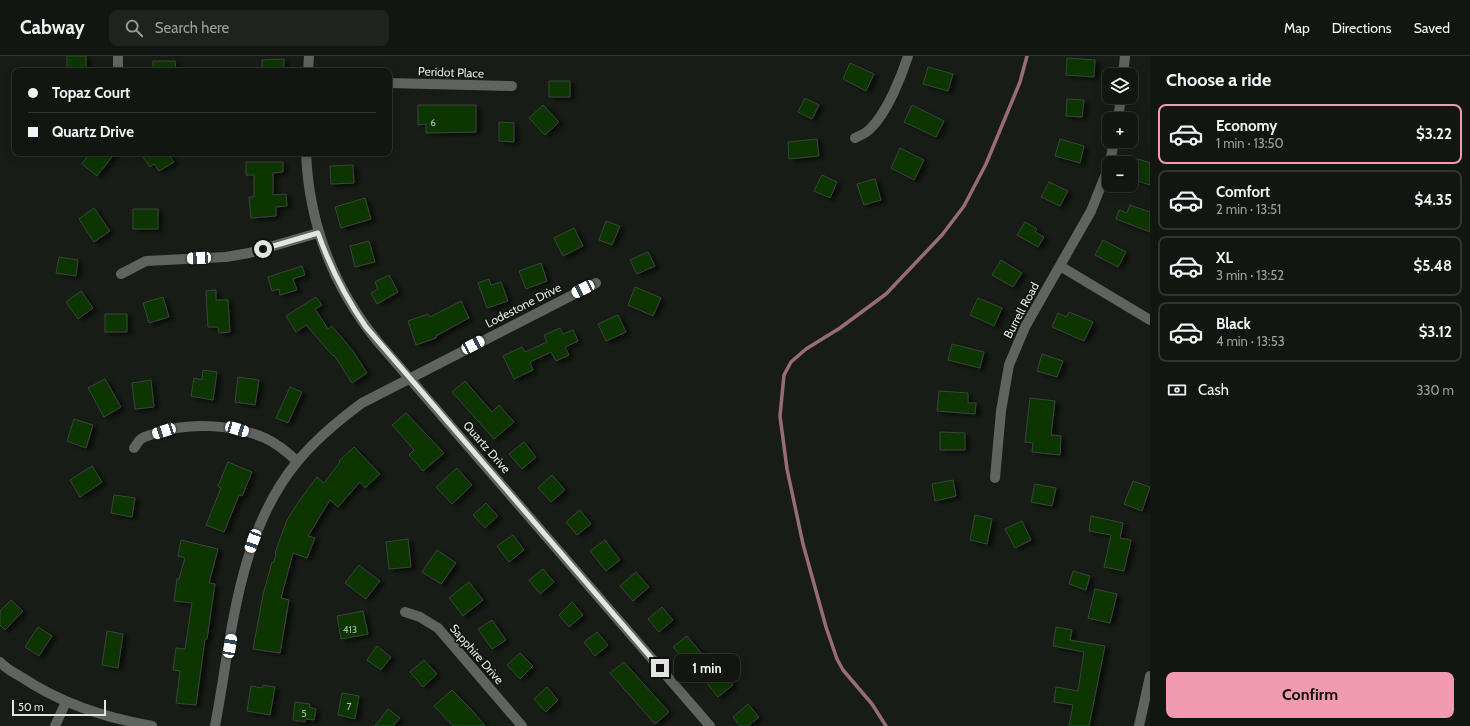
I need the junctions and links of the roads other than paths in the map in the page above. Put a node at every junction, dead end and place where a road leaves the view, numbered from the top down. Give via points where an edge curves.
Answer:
1 (118, 56) edge
2 (309, 56) edge
3 (908, 56) edge
4 (1125, 56) edge
5 (118, 68) edge
6 (308, 68) edge
7 (1124, 68) edge
8 (392, 83) edge
9 (512, 86) dead end
10 (855, 138) dead end
11 (306, 156) edge
12 (1102, 181) edge
13 (318, 233) junction
14 (1060, 266) junction
15 (122, 274) dead end
16 (596, 283) dead end
17 (1150, 320) edge
18 (410, 379) junction
19 (134, 448) dead end
20 (298, 461) junction
21 (995, 478) dead end
22 (405, 612) dead end
23 (0, 662) edge
24 (1150, 676) edge
25 (66, 702) junction
26 (55, 726) edge
27 (152, 726) edge
28 (215, 726) edge
29 (522, 726) edge
30 (710, 726) edge
31 (1139, 726) edge

1 - 5 street
2 - 6 street
3 - 10 street via 891,96 877,120 871,129
4 - 7 street
8 - 9 street, Peridot Place
11 - 13 street, Quartz Drive via 308,186
12 - 14 street, Burrell Road via 1090,211
13 - 15 street via 226,257 146,262
13 - 18 street, Quartz Drive via 335,277 354,310
14 - 17 street
14 - 21 street, Burrell Road via 1024,326 1010,365 1001,411
16 - 18 street, Lodestone Drive
18 - 20 street, Lodestone Drive via 362,403 343,416
18 - 30 street, Quartz Drive
19 - 20 street via 141,438 190,426 237,429 281,446
20 - 28 street, Lodestone Drive via 273,498 249,553 240,584
22 - 29 street, Sapphire Drive via 420,617 438,628
23 - 25 street
24 - 31 street
25 - 26 street
25 - 27 street

